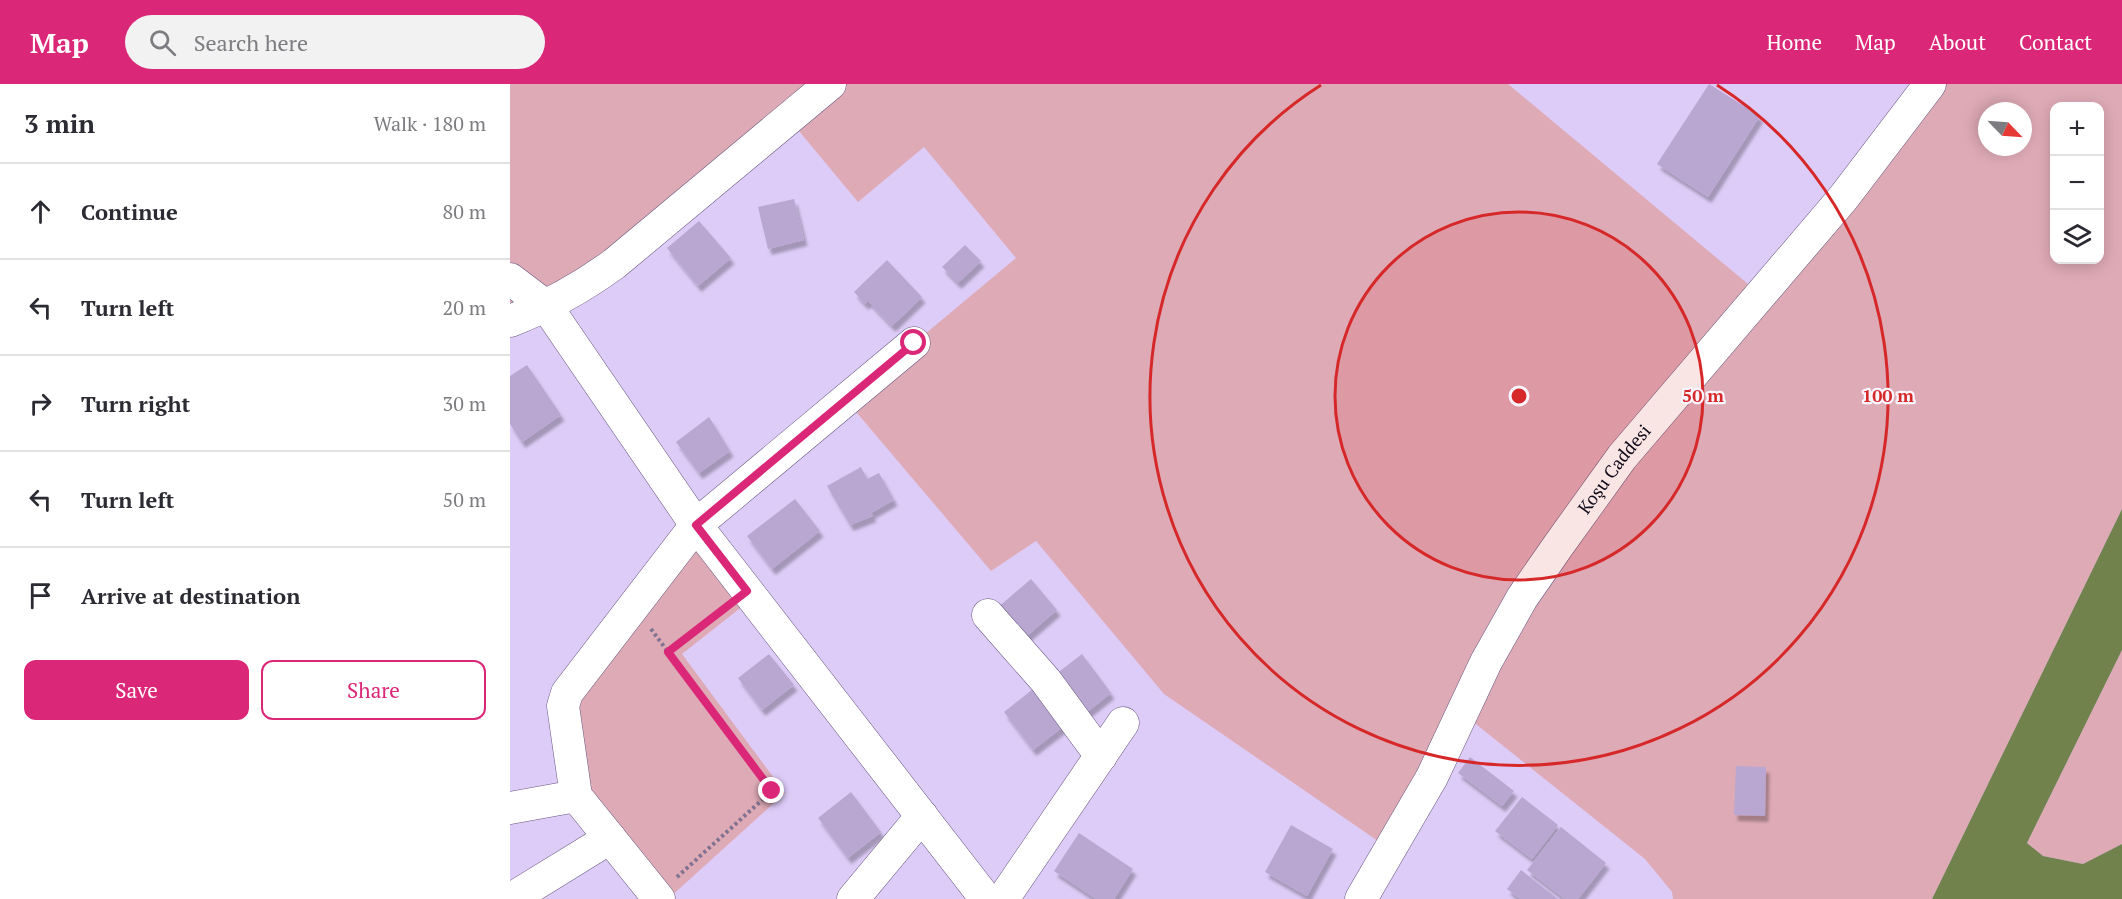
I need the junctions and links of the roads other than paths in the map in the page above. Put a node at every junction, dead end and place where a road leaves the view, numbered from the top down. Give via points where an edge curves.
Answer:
1 (830, 84) edge
2 (1930, 84) edge
3 (510, 279) edge
4 (547, 307) junction
5 (510, 321) edge
6 (914, 343) dead end
7 (696, 525) junction
8 (988, 615) dead end
9 (1123, 723) dead end
10 (1101, 756) junction
11 (576, 796) junction
12 (510, 808) edge
13 (922, 816) junction
14 (610, 838) junction
15 (658, 897) edge
16 (511, 899) edge
17 (853, 899) edge
18 (986, 899) edge
19 (1004, 899) edge
20 (1361, 899) edge

1 - 4 street via 647,238 578,290
2 - 20 street, Koşu Caddesi via 1844,196 1622,457 1558,546 1522,598 1486,662 1432,777
3 - 4 street
4 - 5 street
4 - 7 street
6 - 7 street
7 - 11 street via 567,693 563,706
7 - 13 street
8 - 10 street via 1046,681
9 - 10 street
10 - 19 street
11 - 12 street
11 - 14 street
13 - 17 street
13 - 18 street
14 - 15 street
14 - 16 street

